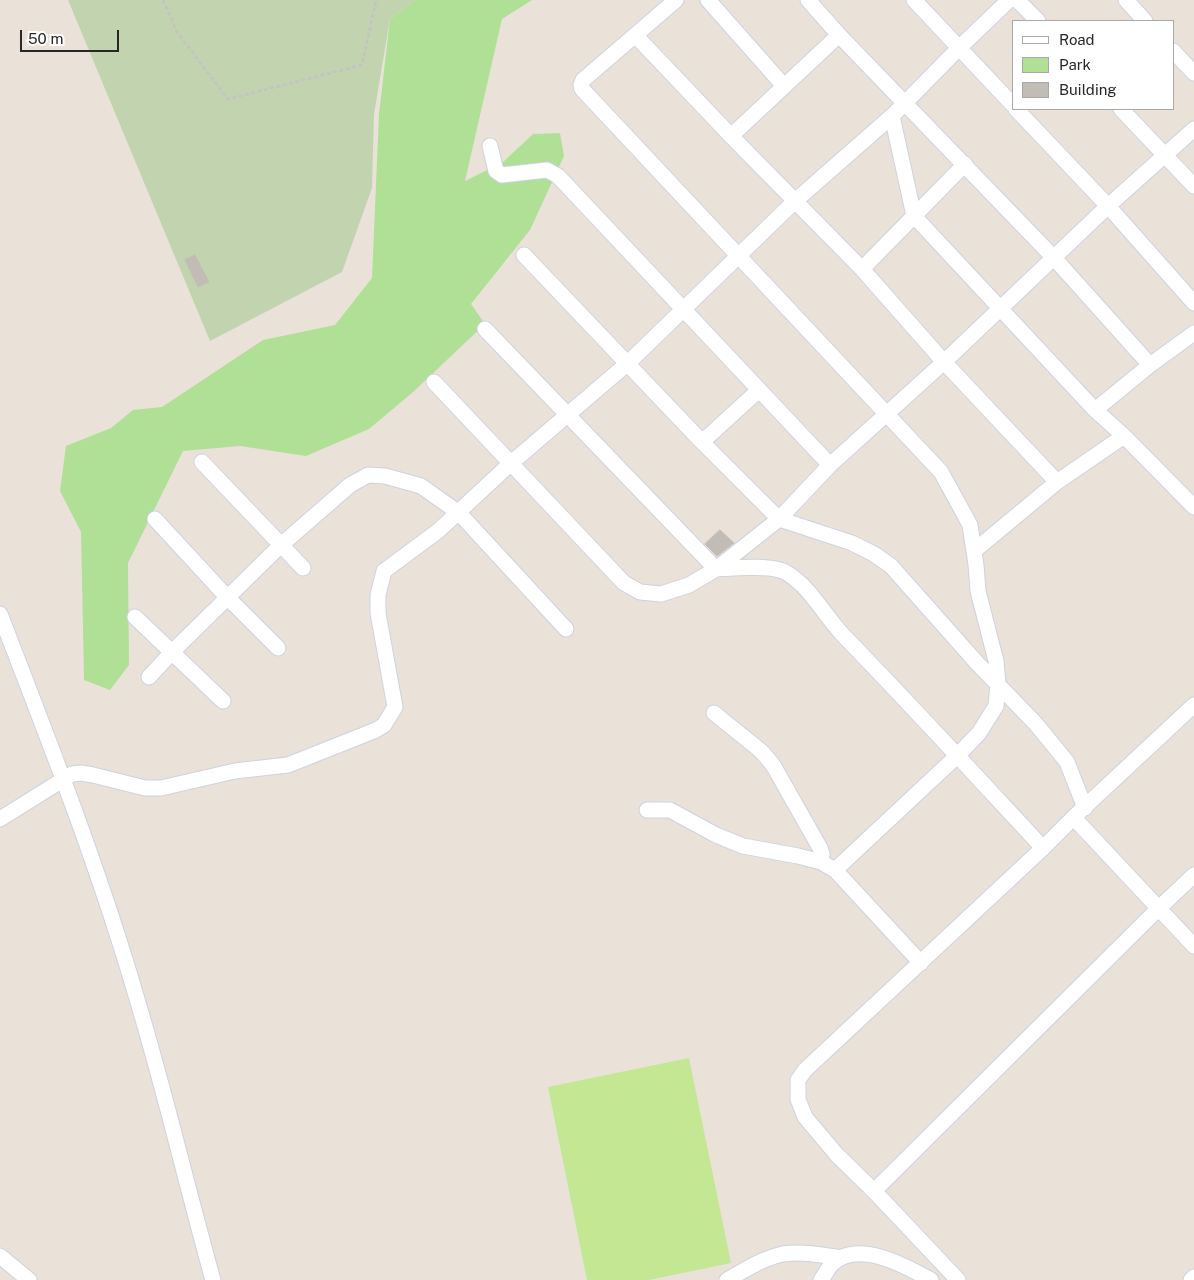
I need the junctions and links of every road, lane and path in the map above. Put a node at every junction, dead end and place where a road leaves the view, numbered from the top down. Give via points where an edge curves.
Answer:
1 (163, 0) edge
2 (376, 0) edge
3 (676, 0) edge
4 (708, 0) edge
5 (808, 0) edge
6 (914, 0) edge
7 (1009, 0) edge
8 (1018, 0) edge
9 (1126, 0) edge
10 (1037, 20) edge
11 (1144, 20) edge
12 (839, 35) junction
13 (636, 36) junction
14 (959, 48) junction
15 (1174, 51) edge
16 (1194, 73) edge
17 (784, 86) junction
18 (905, 102) junction
19 (1012, 104) edge
20 (1017, 110) edge
21 (1122, 110) edge
22 (892, 116) junction
23 (1194, 128) edge
24 (731, 136) junction
25 (490, 146) dead end
26 (1164, 154) junction
27 (965, 164) junction
28 (1194, 186) edge
29 (795, 201) junction
30 (1108, 206) junction
31 (914, 216) junction
32 (524, 255) dead end
33 (738, 257) junction
34 (1055, 259) junction
35 (862, 269) junction
36 (1194, 303) edge
37 (683, 308) junction
38 (1000, 309) junction
39 (485, 329) dead end
40 (1194, 333) edge
41 (944, 362) junction
42 (628, 363) junction
43 (1150, 365) junction
44 (434, 382) dead end
45 (759, 390) junction
46 (1095, 410) junction
47 (888, 414) junction
48 (568, 415) junction
49 (1124, 436) junction
50 (702, 442) junction
51 (202, 462) dead end
52 (510, 464) junction
53 (830, 465) junction
54 (1056, 482) junction
55 (1194, 507) edge
56 (459, 513) junction
57 (155, 519) dead end
58 (779, 519) junction
59 (280, 545) junction
60 (974, 551) junction
61 (303, 568) dead end
62 (716, 569) junction
63 (227, 597) junction
64 (0, 614) edge
65 (135, 616) dead end
66 (566, 629) dead end
67 (278, 648) dead end
68 (173, 651) junction
69 (150, 678) dead end
70 (998, 684) junction
71 (223, 701) dead end
72 (1194, 705) edge
73 (714, 713) dead end
74 (957, 756) junction
75 (63, 780) junction
76 (647, 810) dead end
77 (1079, 813) junction
78 (0, 819) edge
79 (1043, 848) junction
80 (821, 862) junction
81 (835, 870) junction
82 (1194, 875) edge
83 (1159, 908) junction
84 (1194, 946) edge
85 (921, 963) junction
86 (874, 1191) junction
87 (0, 1256) edge
88 (841, 1258) junction
89 (1194, 1277) edge
90 (28, 1280) edge
91 (214, 1280) edge
92 (727, 1280) edge
93 (821, 1280) edge
94 (931, 1280) edge
95 (958, 1280) edge
96 (1191, 1280) edge

1 - 2 path via 177,32 228,99 362,65
3 - 13 street
4 - 17 street
5 - 12 street
6 - 14 street
7 - 14 street
8 - 10 street
9 - 11 street
12 - 17 street
12 - 18 street
13 - 24 street
13 - 33 street via 583,80 582,89
14 - 18 street
14 - 19 street
15 - 16 street
17 - 24 street
18 - 22 street
18 - 27 street
20 - 30 street
21 - 26 street
22 - 29 street
22 - 31 street
23 - 26 street
24 - 29 street
25 - 37 street via 496,171 502,175 547,170 558,176
26 - 28 street
26 - 30 street
27 - 31 street
27 - 34 street
29 - 33 street
29 - 35 street
30 - 34 street
30 - 36 street
31 - 35 street
31 - 38 street
32 - 42 street
33 - 37 street
33 - 47 street
34 - 38 street
34 - 43 street
35 - 41 street
37 - 42 street
37 - 45 street
38 - 41 street
38 - 46 street
39 - 48 street
40 - 43 street
41 - 47 street
41 - 54 street
42 - 48 street
42 - 50 street
43 - 46 street
44 - 52 street
45 - 50 street
45 - 53 street
46 - 49 street
47 - 53 street
47 - 60 street via 941,472 970,525
48 - 52 street
48 - 62 street
49 - 54 street
49 - 55 street
50 - 58 street
51 - 59 street
52 - 56 street
52 - 62 street via 624,583 640,592 661,594 689,585
53 - 58 street
54 - 60 street
56 - 59 street via 421,486 368,475 350,485
56 - 66 street
56 - 75 street via 388,568 382,577 378,613 395,707 384,725 288,765 235,771 162,788 145,788 81,773
57 - 63 street
58 - 62 street
58 - 70 street via 852,543 891,566
59 - 61 street
59 - 63 street
60 - 70 street via 978,591 996,661
62 - 74 street via 762,567 786,572 803,586 841,633
63 - 67 street
63 - 68 street
64 - 75 street
65 - 68 street
68 - 69 street
68 - 71 street
70 - 74 street via 996,706
70 - 77 street via 1067,762
72 - 77 street
73 - 80 street via 761,751 773,765 820,848
74 - 79 street
74 - 81 street
75 - 78 street
75 - 91 street via 137,999
76 - 80 street via 670,810 742,846
77 - 79 street
77 - 83 street
79 - 85 street
80 - 81 street
81 - 85 street
82 - 83 street
83 - 84 street
83 - 86 street
85 - 86 street via 798,1080 798,1099 805,1117 837,1155
86 - 95 street
87 - 90 street
88 - 92 street via 784,1254 768,1258
88 - 93 street via 832,1264
88 - 94 street via 858,1253 883,1257
89 - 96 street

